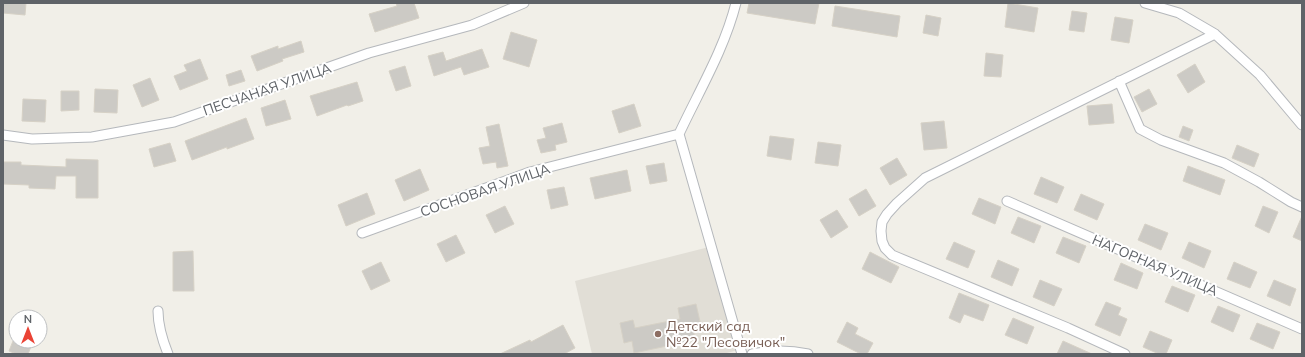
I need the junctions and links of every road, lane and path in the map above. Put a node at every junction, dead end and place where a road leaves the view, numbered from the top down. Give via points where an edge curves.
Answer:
1 (524, 3) edge
2 (736, 3) edge
3 (1145, 3) edge
4 (1215, 34) junction
5 (1119, 81) junction
6 (1302, 125) edge
7 (679, 134) junction
8 (3, 135) edge
9 (1007, 201) dead end
10 (1302, 207) edge
11 (362, 233) dead end
12 (158, 310) dead end
13 (1302, 329) edge
14 (168, 354) edge
15 (742, 354) edge
16 (752, 354) edge
17 (808, 354) edge
18 (1125, 354) edge

1 - 8 street, ПЕСЧАНАЯ УЛИЦА via 472,25 369,53 174,122 92,137 32,139
2 - 7 street via 711,70
3 - 4 street via 1179,13
4 - 5 street
4 - 6 street via 1260,75
5 - 10 street via 1140,129 1161,140 1224,163
5 - 18 street via 925,178 887,214 882,222 882,241 892,255
7 - 11 street, СОСНОВАЯ УЛИЦА via 530,172
7 - 15 street
9 - 13 street, НАГОРНАЯ УЛИЦА
12 - 14 street via 158,326
16 - 17 street via 775,351

